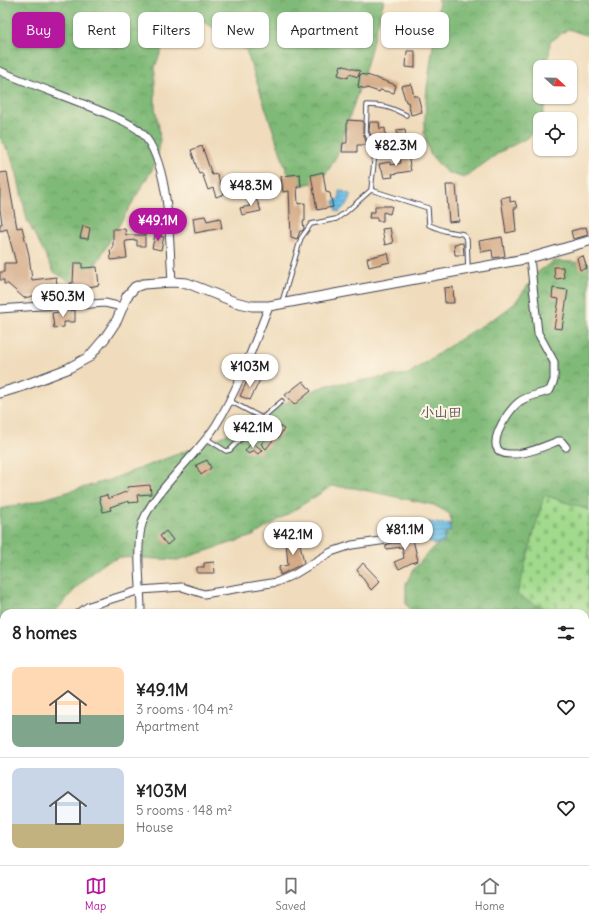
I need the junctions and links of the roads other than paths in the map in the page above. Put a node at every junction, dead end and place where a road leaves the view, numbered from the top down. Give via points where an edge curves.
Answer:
1 (0, 71) edge
2 (406, 115) dead end
3 (371, 190) junction
4 (589, 241) edge
5 (530, 258) junction
6 (468, 269) junction
7 (172, 282) junction
8 (281, 305) junction
9 (269, 306) junction
10 (122, 308) junction
11 (0, 309) edge
12 (0, 393) edge
13 (230, 401) junction
14 (282, 401) dead end
15 (262, 418) junction
16 (207, 439) junction
17 (566, 447) dead end
18 (387, 540) dead end
19 (141, 590) junction
20 (84, 609) edge
21 (141, 609) edge

1 - 7 street via 128,123 141,132 156,155 162,177
2 - 3 lane via 388,107 367,105 366,132 375,153
3 - 6 lane via 428,208 429,225 462,234 467,240
3 - 8 lane via 336,219 311,224 301,238
4 - 5 street
5 - 6 street
5 - 17 street via 538,333 554,362 554,380 550,390 529,396 511,410 495,440 502,452 509,454 561,441
6 - 8 street
7 - 9 street via 194,285 235,302
7 - 10 street via 135,287 127,296
8 - 9 street
9 - 13 street
10 - 11 street via 105,303
10 - 12 street via 105,338 89,356 67,369
13 - 15 lane
13 - 16 street
14 - 15 lane
15 - 16 lane via 230,450 226,451
16 - 19 street via 166,486 145,517 141,528 139,552
18 - 19 street via 352,545 331,552 277,582 204,594 182,587
19 - 20 street
19 - 21 street

